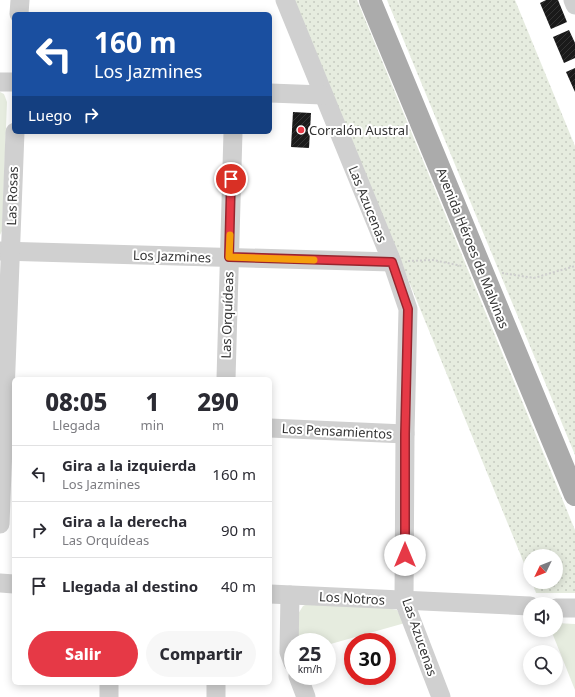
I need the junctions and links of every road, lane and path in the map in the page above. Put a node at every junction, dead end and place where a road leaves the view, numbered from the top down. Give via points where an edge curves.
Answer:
1 (20, 0) edge
2 (285, 0) edge
3 (370, 0) edge
4 (573, 0) edge
5 (575, 6) edge
6 (19, 12) edge
7 (0, 82) edge
8 (12, 82) edge
9 (272, 93) edge
10 (323, 95) junction
11 (15, 134) edge
12 (233, 134) edge
13 (5, 251) edge
14 (229, 257) junction
15 (392, 262) junction
16 (226, 377) edge
17 (6, 416) edge
18 (272, 428) edge
19 (405, 434) junction
20 (575, 495) edge
21 (0, 524) edge
22 (0, 583) edge
23 (12, 584) edge
24 (272, 594) edge
25 (290, 595) junction
26 (404, 601) junction
27 (523, 606) edge
28 (563, 608) edge
29 (575, 608) edge
30 (289, 633) edge
31 (109, 685) edge
32 (216, 685) edge
33 (301, 685) edge
34 (109, 697) edge
35 (216, 697) edge
36 (306, 697) edge
37 (441, 697) edge

1 - 6 street
2 - 10 street, Las Azucenas
3 - 20 main road, Avenida Héroes de Malvinas
4 - 5 street
7 - 8 street
9 - 10 street
10 - 15 street, Las Azucenas
11 - 13 street, Las Rosas
12 - 14 street, Las Orquídeas
13 - 14 street, Los Jazmines
13 - 17 street, Las Rosas
14 - 15 street, Los Jazmines
14 - 16 street, Las Orquídeas
15 - 19 street, Las Azucenas via 408,309
17 - 21 street, Las Rosas
18 - 19 street, Los Pensamientos
19 - 26 street, Las Azucenas
22 - 23 street
24 - 25 street, Los Notros
25 - 26 street, Los Notros
25 - 30 street
26 - 27 street, Los Notros
26 - 37 street, Las Azucenas
28 - 29 street
31 - 34 street
32 - 35 street
33 - 36 street

